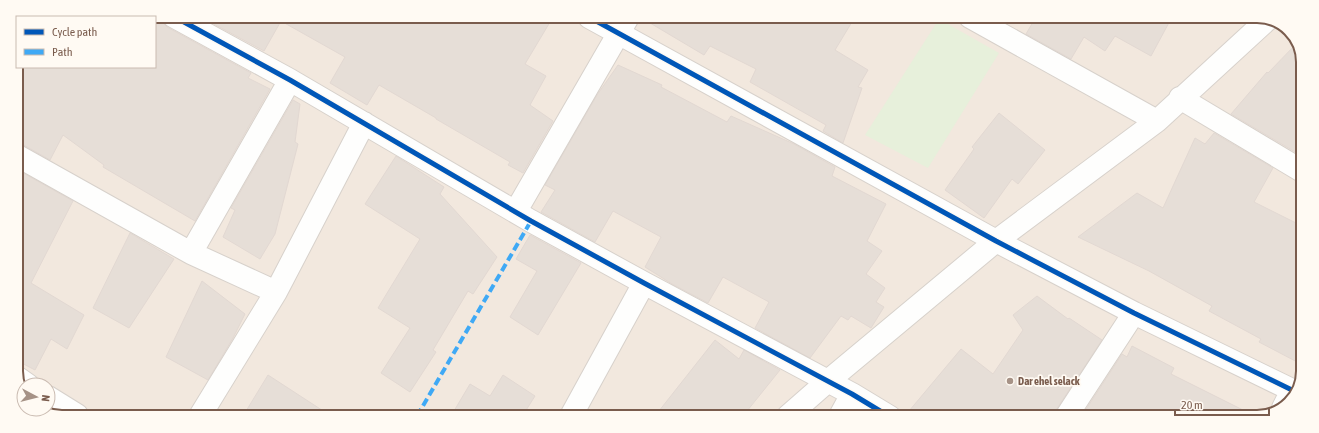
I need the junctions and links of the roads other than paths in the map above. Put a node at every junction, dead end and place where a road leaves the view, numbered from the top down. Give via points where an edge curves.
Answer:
1 (186, 23) edge
2 (981, 23) edge
3 (1263, 23) edge
4 (623, 25) edge
5 (290, 80) junction
6 (1180, 98) junction
7 (1158, 121) junction
8 (364, 123) junction
9 (23, 159) edge
10 (1296, 167) edge
11 (516, 211) junction
12 (996, 241) junction
13 (191, 253) junction
14 (644, 283) junction
15 (276, 292) junction
16 (1134, 313) junction
17 (828, 381) junction
18 (852, 394) junction
19 (1287, 396) edge
20 (56, 402) edge
21 (69, 410) edge
22 (204, 410) edge
23 (574, 410) edge
24 (795, 410) edge
25 (843, 410) edge
26 (880, 410) edge
27 (1071, 410) edge

1 - 5 street
2 - 7 street
3 - 6 street
4 - 11 street
4 - 12 street
5 - 8 street
5 - 13 street
6 - 7 street
6 - 10 street
7 - 12 street
8 - 11 street
8 - 15 street
9 - 13 street
11 - 14 street
12 - 16 street
12 - 17 street
13 - 15 street
14 - 17 street
14 - 23 street
15 - 22 street
16 - 19 street
16 - 27 street
17 - 18 street
17 - 24 street
18 - 25 street
18 - 26 street
20 - 21 street

